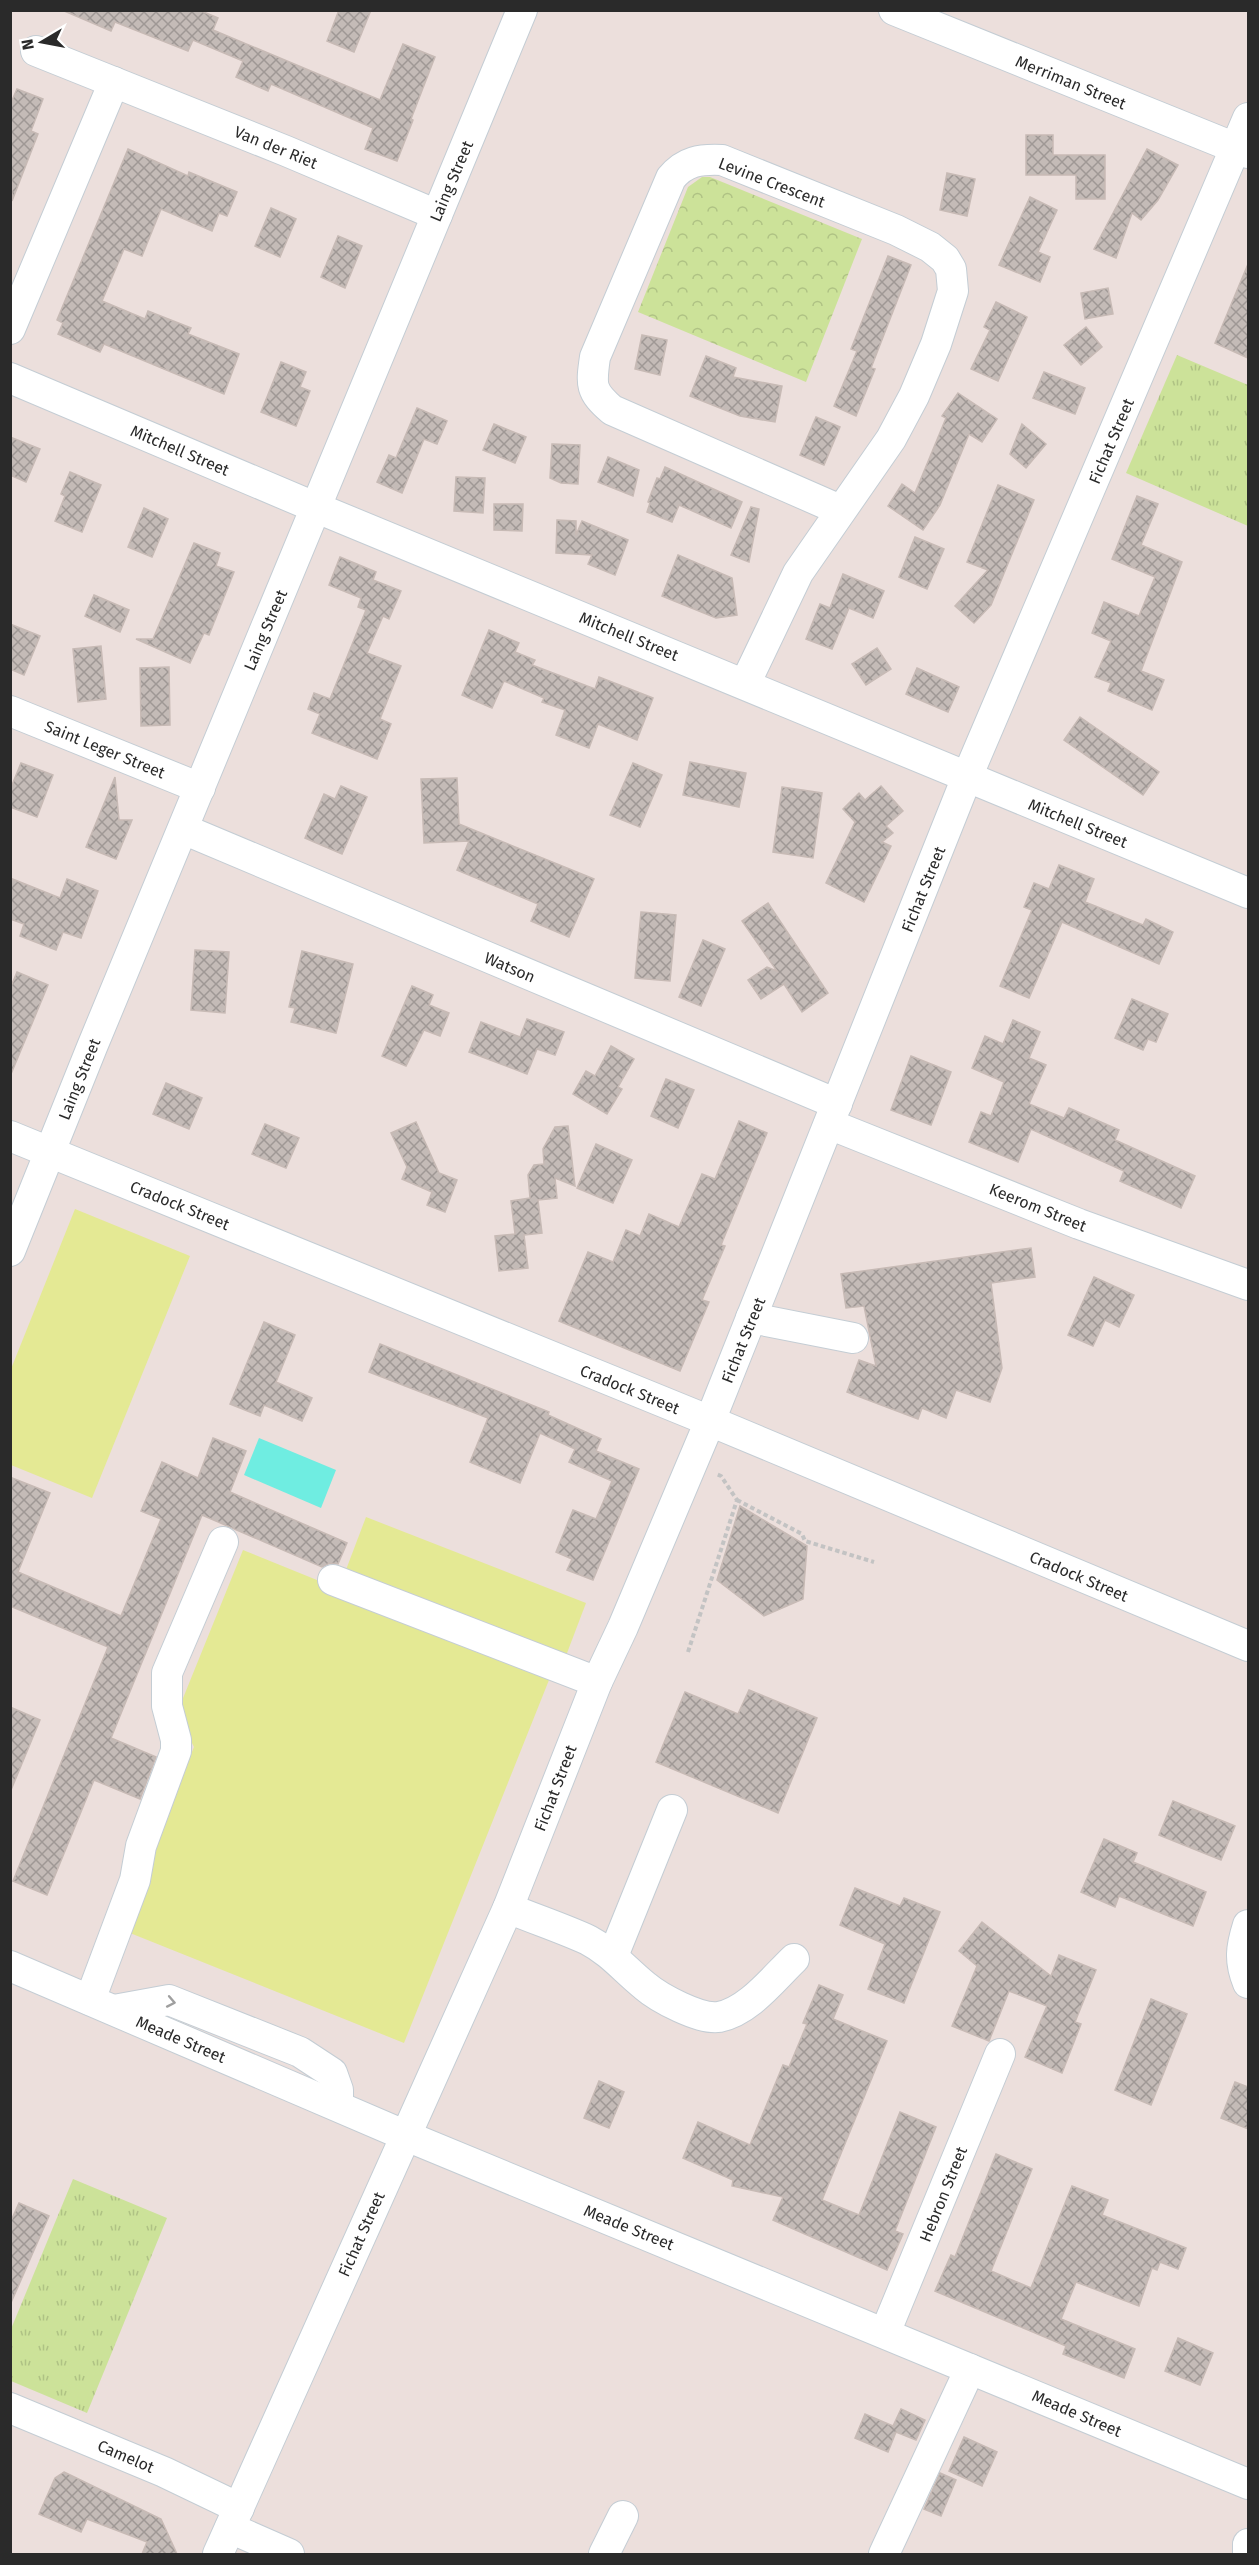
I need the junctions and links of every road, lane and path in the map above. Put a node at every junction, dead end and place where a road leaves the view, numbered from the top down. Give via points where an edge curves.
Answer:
1 (522, 10) edge
2 (894, 10) edge
3 (36, 51) dead end
4 (114, 82) junction
5 (1248, 118) edge
6 (1242, 151) edge
7 (437, 215) junction
8 (10, 329) edge
9 (10, 378) edge
10 (317, 508) junction
11 (840, 510) junction
12 (745, 684) junction
13 (10, 711) edge
14 (967, 777) junction
15 (200, 788) junction
16 (183, 829) junction
17 (1248, 893) edge
18 (833, 1114) junction
19 (10, 1136) edge
20 (50, 1152) junction
21 (10, 1251) edge
22 (1248, 1285) edge
23 (751, 1318) junction
24 (853, 1338) dead end
25 (710, 1422) junction
26 (693, 1463) junction
27 (737, 1500) junction
28 (223, 1542) dead end
29 (874, 1562) dead end
30 (333, 1580) dead end
31 (1248, 1646) edge
32 (688, 1652) dead end
33 (597, 1682) junction
34 (672, 1810) dead end
35 (508, 1908) junction
36 (1248, 1925) edge
37 (613, 1956) junction
38 (794, 1959) dead end
39 (10, 1966) edge
40 (1248, 1983) edge
41 (102, 2005) junction
42 (1000, 2054) dead end
43 (404, 2135) junction
44 (885, 2333) junction
45 (969, 2369) junction
46 (10, 2408) edge
47 (1248, 2484) edge
48 (623, 2516) dead end
49 (229, 2530) edge
50 (1248, 2544) edge
51 (289, 2554) edge
52 (604, 2554) edge
53 (884, 2554) edge
54 (1248, 2554) edge

1 - 7 street, Laing Street
2 - 6 street, Merriman Street
3 - 4 street, Van der Riet
4 - 7 street, Van der Riet
4 - 8 street
5 - 6 street, Fichat Street
6 - 14 street, Fichat Street
7 - 10 street, Laing Street
9 - 10 street, Mitchell Street
10 - 12 street, Mitchell Street
10 - 15 street, Laing Street
11 - 11 street, Levine Crescent via 891,439 914,396 953,291 951,269 930,247 896,230 722,160 706,159 680,167 671,178 595,357 594,391 612,410
11 - 12 street, Levine Crescent via 798,573
12 - 14 street, Mitchell Street
13 - 15 street, Saint Leger Street
14 - 17 street, Mitchell Street
14 - 18 street, Fichat Street
15 - 16 street, Laing Street
16 - 18 street, Watson
16 - 20 street, Laing Street
18 - 22 street, Keerom Street via 1079,1224
18 - 23 street, Fichat Street
19 - 20 street, Cradock Street
20 - 21 street, Laing Street
20 - 25 street, Cradock Street
23 - 24 street
23 - 25 street, Fichat Street
25 - 26 street, Fichat Street
25 - 31 street, Cradock Street
26 - 27 path via 721,1476
26 - 33 street, Fichat Street
27 - 29 path via 802,1534 805,1541
27 - 32 path
28 - 41 street via 167,1673 167,1706 176,1751 141,1846
30 - 33 street
33 - 35 street, Fichat Street
34 - 37 street
35 - 37 street via 588,1941
35 - 43 street, Fichat Street
36 - 40 street via 1241,1947
37 - 38 street via 645,1986 671,2002 712,2018 742,2007
39 - 41 street, Meade Street
41 - 43 street, Meade Street
42 - 44 street, Hebron Street
43 - 44 street, Meade Street
43 - 49 street, Fichat Street
44 - 45 street, Meade Street
45 - 47 street, Meade Street
45 - 53 street
46 - 49 street, Camelot via 164,2472
48 - 52 street
49 - 51 street, Camelot
50 - 54 street

